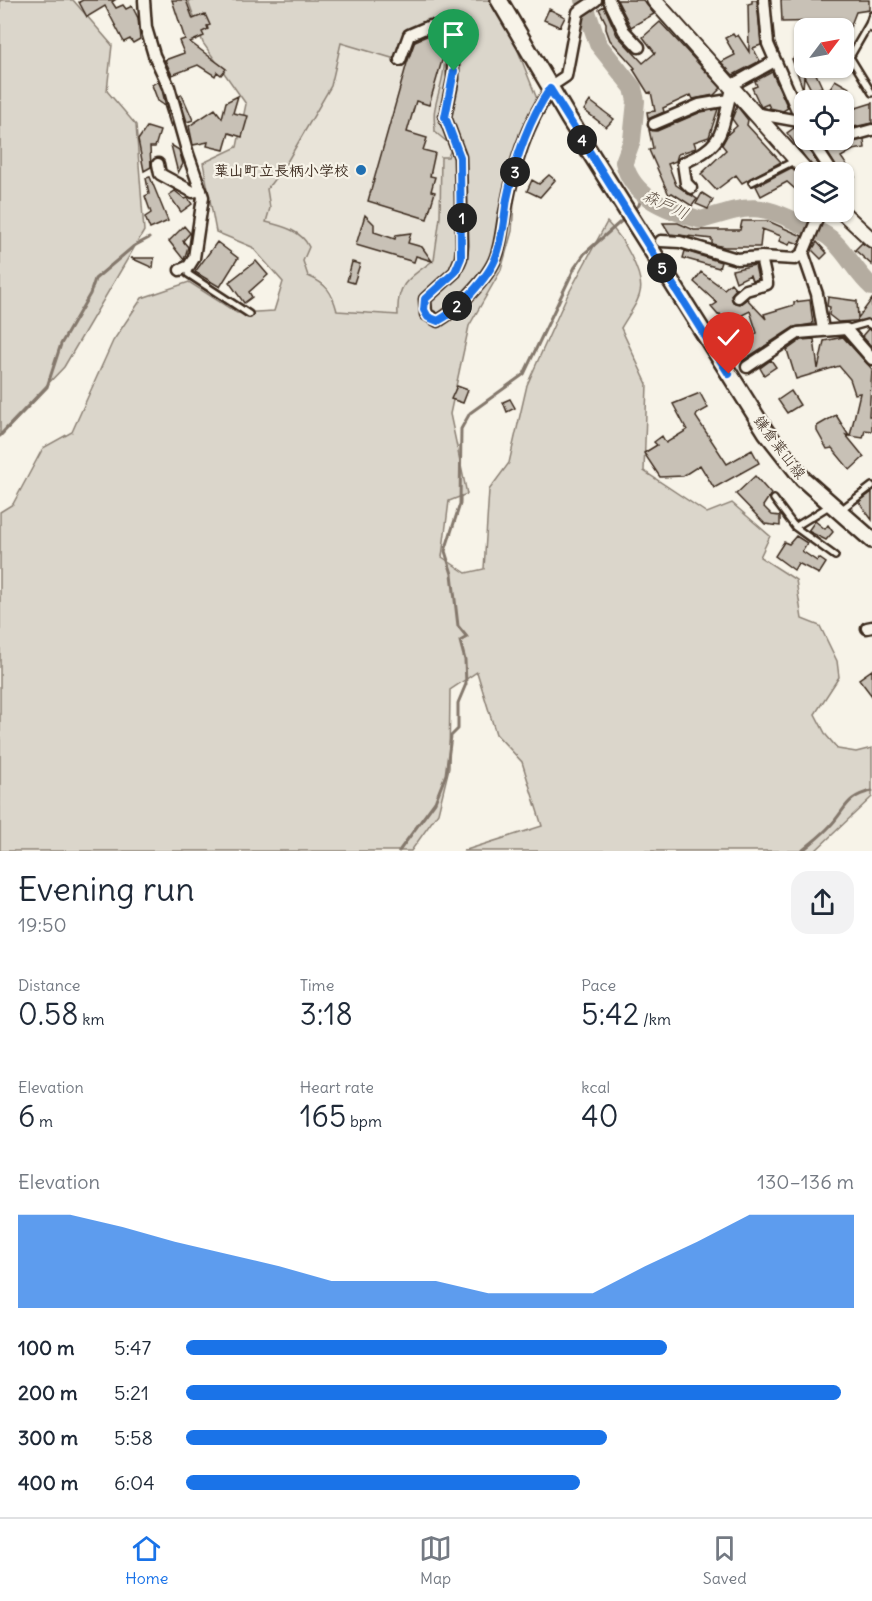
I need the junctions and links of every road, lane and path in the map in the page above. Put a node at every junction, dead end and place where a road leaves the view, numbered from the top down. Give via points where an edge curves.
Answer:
1 (144, 0) edge
2 (499, 0) edge
3 (595, 0) edge
4 (609, 0) edge
5 (654, 0) edge
6 (764, 0) edge
7 (872, 15) edge
8 (870, 26) edge
9 (639, 47) dead end
10 (400, 60) dead end
11 (775, 60) junction
12 (554, 86) junction
13 (730, 91) junction
14 (872, 93) edge
15 (794, 103) edge
16 (754, 113) junction
17 (794, 121) edge
18 (654, 123) dead end
19 (872, 129) edge
20 (854, 135) edge
21 (796, 160) joint
22 (158, 164) dead end
23 (752, 182) dead end
24 (691, 188) dead end
25 (201, 190) junction
26 (854, 220) edge
27 (815, 222) edge
28 (852, 222) edge
29 (872, 226) edge
30 (872, 240) edge
31 (661, 242) dead end
32 (803, 253) junction
33 (762, 257) junction
34 (184, 268) joint
35 (738, 297) dead end
36 (249, 314) dead end
37 (872, 326) edge
38 (846, 329) junction
39 (823, 330) junction
40 (872, 358) edge
41 (747, 367) dead end
42 (872, 486) edge
43 (774, 499) dead end
44 (834, 509) junction
45 (795, 527) junction
46 (872, 540) edge
47 (835, 556) dead end

1 - 25 street via 146,28 154,55 169,87
2 - 12 main road, 鎌倉葉山線
3 - 12 street via 581,10 566,76
4 - 9 street via 624,31
5 - 13 street
6 - 11 street via 765,30
7 - 8 lane
8 - 14 lane via 849,57
10 - 12 street via 409,35 430,26 444,37 454,71 445,117 460,157 462,252 455,272 425,299 426,314 438,321 452,311 496,259 508,196 525,138 535,111
11 - 13 street
11 - 15 street
12 - 44 main road, 鎌倉葉山線 via 766,432 803,479
13 - 16 street
13 - 18 street
13 - 24 street via 714,146 682,163 686,183
16 - 17 street
16 - 21 street
19 - 20 street
21 - 23 lane
22 - 25 street via 160,174 193,192
25 - 34 street via 199,241
26 - 29 street
27 - 32 street
28 - 30 street
31 - 33 street via 680,242 737,259
32 - 33 street via 795,259
32 - 39 street via 817,294
33 - 35 street via 767,284 746,290
34 - 36 lane
37 - 38 lane via 867,323
38 - 39 street
38 - 40 street
39 - 41 street via 798,333
42 - 44 lane
43 - 45 lane
44 - 45 lane
44 - 46 main road, 鎌倉葉山線
45 - 47 lane

